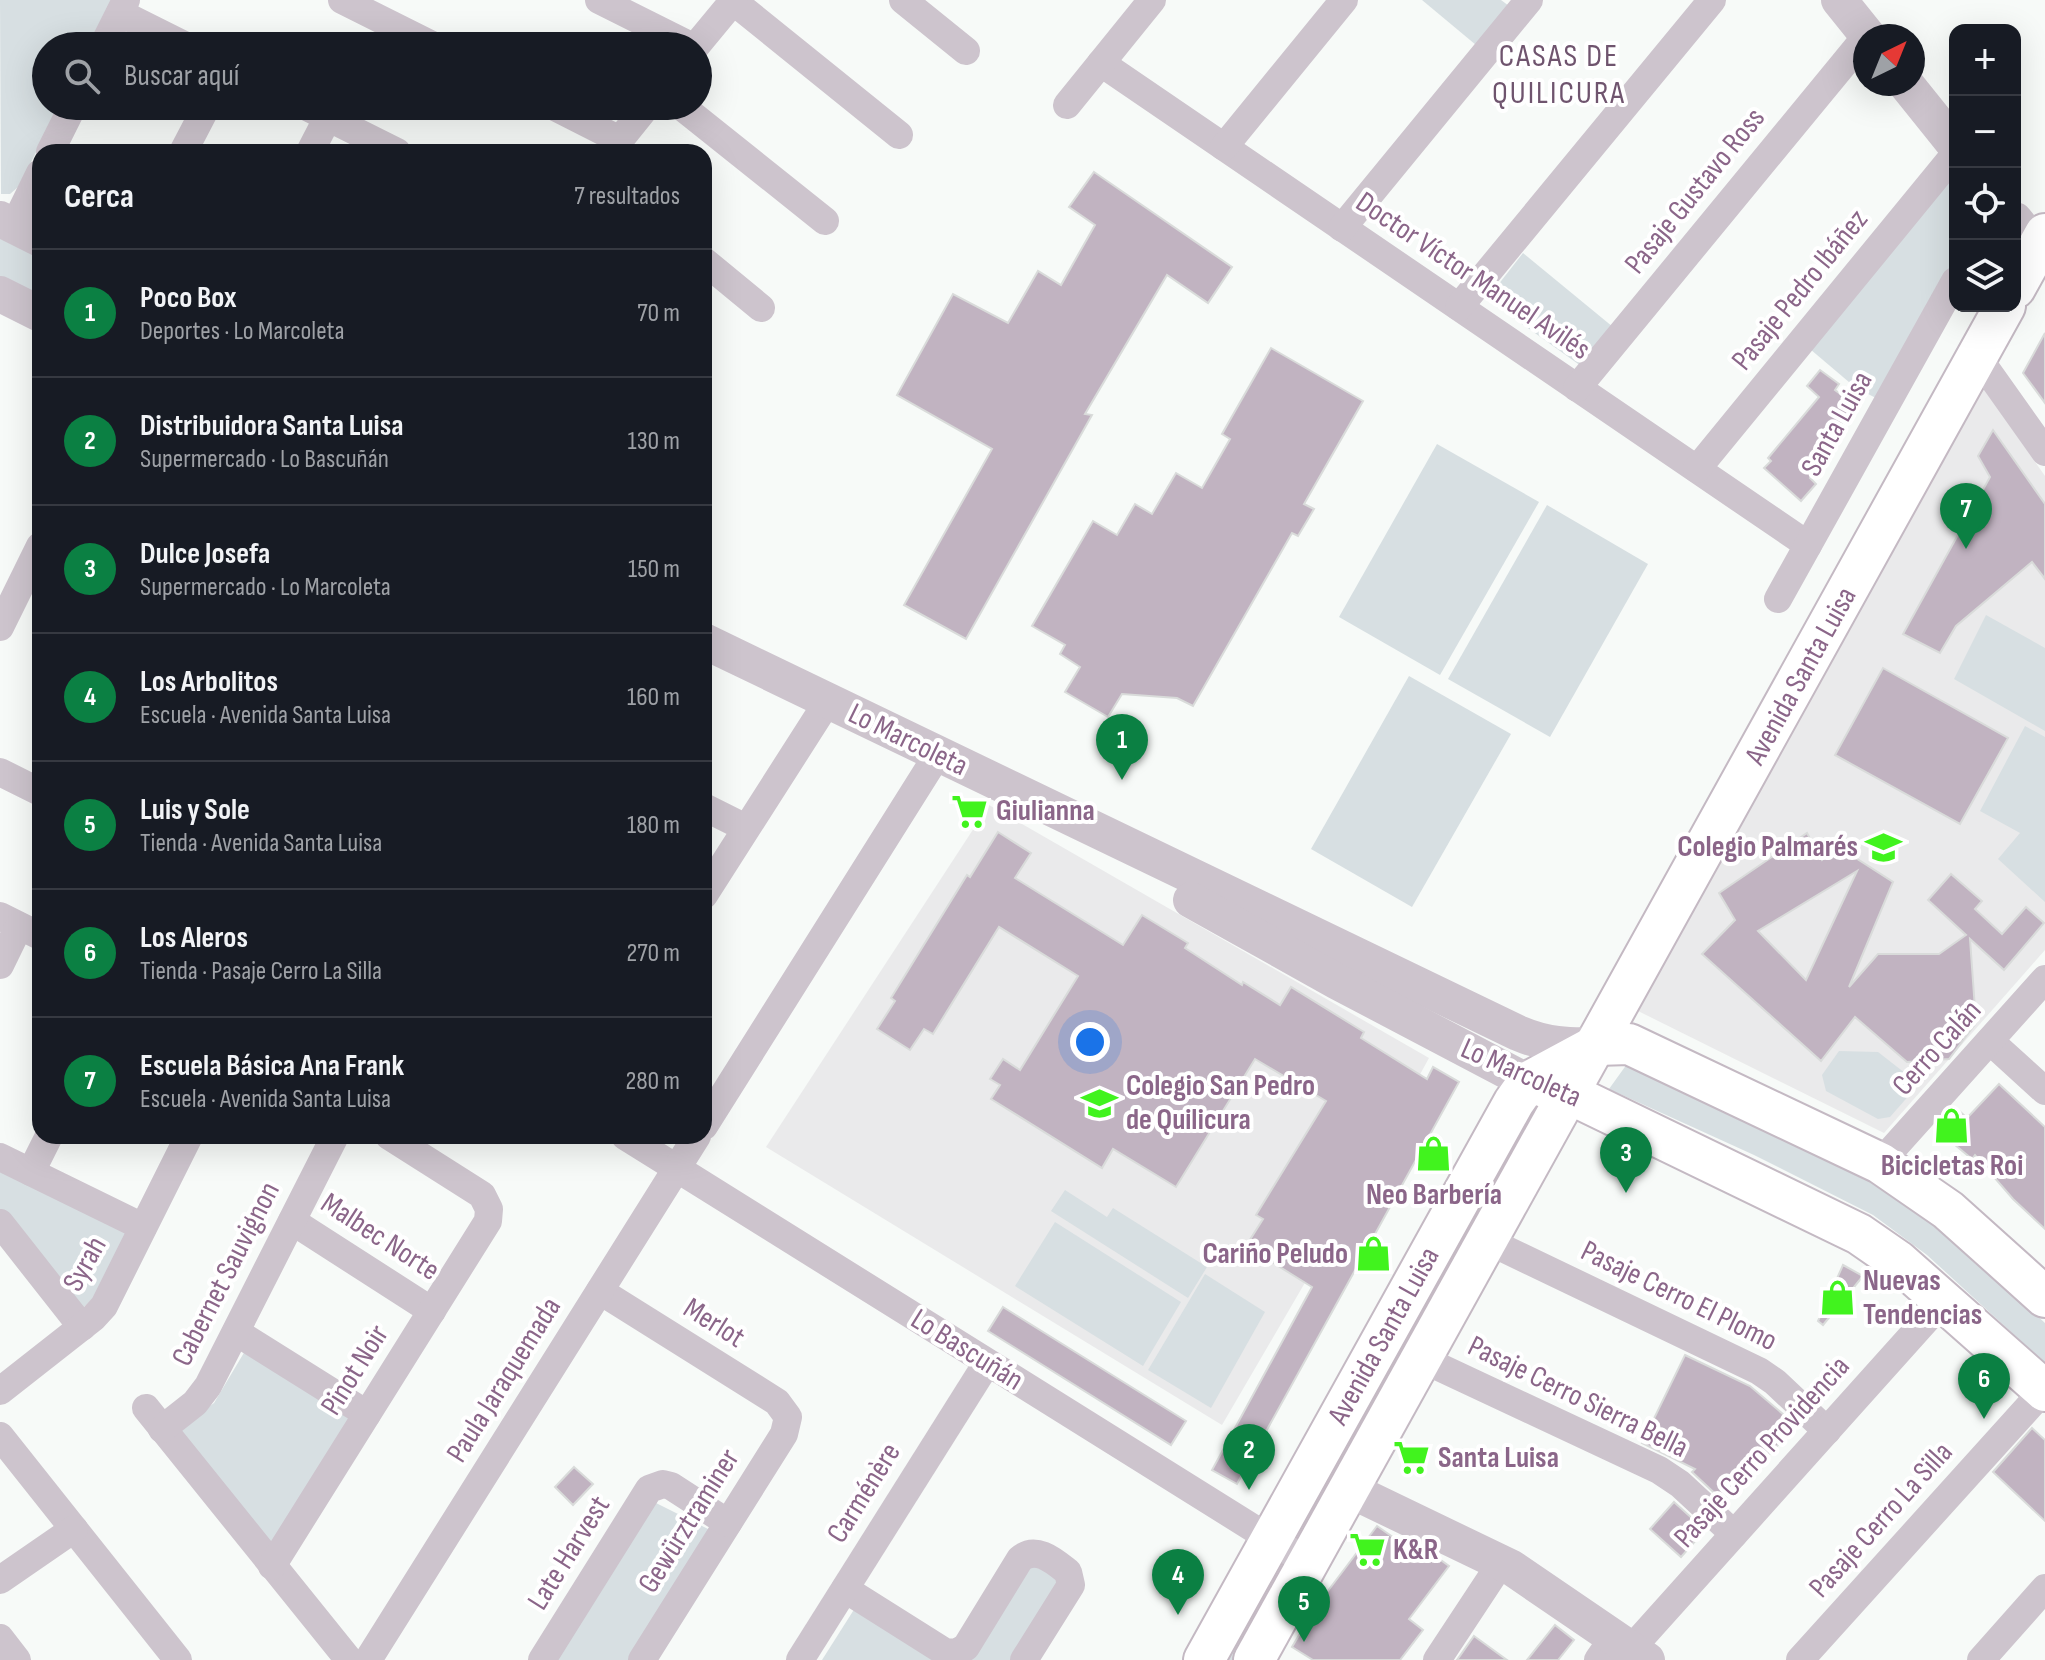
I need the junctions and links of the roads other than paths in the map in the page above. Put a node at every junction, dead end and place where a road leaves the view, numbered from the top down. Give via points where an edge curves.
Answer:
1 (342, 0) edge
2 (599, 0) edge
3 (733, 0) edge
4 (903, 0) edge
5 (1152, 0) edge
6 (1344, 0) edge
7 (1529, 0) edge
8 (1712, 0) edge
9 (1839, 0) edge
10 (123, 6) edge
11 (373, 7) edge
12 (1858, 24) edge
13 (110, 32) edge
14 (164, 32) edge
15 (412, 32) edge
16 (665, 32) edge
17 (706, 32) edge
18 (966, 51) dead end
19 (1853, 53) edge
20 (1101, 63) junction
21 (1916, 96) edge
22 (1067, 105) dead end
23 (66, 120) edge
24 (200, 120) edge
25 (315, 120) edge
26 (332, 120) edge
27 (575, 120) edge
28 (636, 120) edge
29 (699, 120) edge
30 (899, 135) dead end
31 (1949, 138) edge
32 (54, 144) edge
33 (187, 144) edge
34 (311, 144) edge
35 (381, 144) edge
36 (612, 144) edge
37 (617, 144) edge
38 (1224, 147) junction
39 (1949, 161) edge
40 (32, 193) edge
41 (825, 221) dead end
42 (18, 228) edge
43 (1342, 228) junction
44 (2036, 240) edge
45 (712, 268) edge
46 (2021, 274) edge
47 (1949, 292) edge
48 (0, 294) edge
49 (1459, 307) junction
50 (761, 308) dead end
51 (32, 310) edge
52 (2002, 312) edge
53 (1977, 356) junction
54 (1577, 388) junction
55 (2045, 452) edge
56 (1697, 469) junction
57 (1808, 545) junction
58 (32, 562) edge
59 (1778, 599) dead end
60 (0, 627) edge
61 (712, 645) edge
62 (828, 701) junction
63 (938, 754) junction
64 (0, 772) edge
65 (32, 788) edge
66 (712, 811) edge
67 (746, 828) junction
68 (1113, 838) junction
69 (712, 882) edge
70 (20, 926) edge
71 (0, 965) edge
72 (2045, 979) edge
73 (1990, 1041) junction
74 (1597, 1045) junction
75 (1528, 1082) junction
76 (2045, 1091) edge
77 (1570, 1094) junction
78 (712, 1113) edge
79 (45, 1144) edge
80 (185, 1144) edge
81 (331, 1144) edge
82 (402, 1144) edge
83 (638, 1144) edge
84 (692, 1144) edge
85 (0, 1157) edge
86 (1880, 1163) junction
87 (677, 1169) junction
88 (31, 1172) junction
89 (292, 1221) junction
90 (0, 1223) edge
91 (143, 1227) junction
92 (1488, 1241) junction
93 (600, 1291) junction
94 (2045, 1297) edge
95 (1944, 1300) junction
96 (432, 1311) junction
97 (82, 1327) junction
98 (236, 1332) junction
99 (1422, 1359) junction
100 (987, 1363) junction
101 (2044, 1390) edge
102 (0, 1391) edge
103 (367, 1414) junction
104 (788, 1417) joint
105 (1827, 1431) junction
106 (0, 1436) edge
107 (1350, 1490) junction
108 (728, 1523) junction
109 (74, 1529) junction
110 (1734, 1534) junction
111 (1271, 1540) junction
112 (1309, 1563) junction
113 (1501, 1563) junction
114 (272, 1566) junction
115 (0, 1580) edge
116 (2045, 1588) edge
117 (845, 1589) junction
118 (0, 1638) edge
119 (1623, 1652) edge
120 (17, 1660) edge
121 (178, 1660) edge
122 (349, 1660) edge
123 (368, 1660) edge
124 (542, 1660) edge
125 (642, 1660) edge
126 (800, 1660) edge
127 (1024, 1660) edge
128 (1204, 1660) edge
129 (1254, 1660) edge
130 (1437, 1660) edge
131 (1800, 1660) edge
132 (1981, 1660) edge

1 - 11 street
2 - 16 street
3 - 17 street
3 - 30 street
4 - 18 street
5 - 20 street
6 - 38 street
7 - 43 street
8 - 49 street
9 - 12 street
10 - 13 street
10 - 14 street
11 - 15 street
19 - 54 street, Pasaje Gustavo Ross
20 - 22 street
20 - 38 street, Doctor Víctor Manuel Avilés
21 - 31 street
23 - 32 street
24 - 33 street
25 - 34 street
26 - 35 street
27 - 36 street
28 - 37 street
29 - 41 street
38 - 43 street, Doctor Víctor Manuel Avilés
39 - 56 street, Pasaje Pedro Ibáñez
40 - 42 street
43 - 49 street, Doctor Víctor Manuel Avilés
44 - 46 main road
45 - 50 street
47 - 57 street, Santa Luisa
48 - 51 street
49 - 54 street, Doctor Víctor Manuel Avilés
52 - 53 main road, Avenida Santa Luisa
53 - 55 street
53 - 74 main road, Avenida Santa Luisa
54 - 56 street, Doctor Víctor Manuel Avilés
56 - 57 street, Doctor Víctor Manuel Avilés
57 - 59 street, Santa Luisa
58 - 60 street
61 - 62 street, Lo Marcoleta
62 - 63 street, Lo Marcoleta
62 - 67 street
63 - 68 street, Lo Marcoleta
63 - 78 street
64 - 65 street
66 - 67 street
67 - 69 street
68 - 74 street, Lo Marcoleta via 1540,1043
68 - 75 street, Lo Marcoleta via 1139,868 1199,905
70 - 71 street
72 - 73 street, Cerro Calán
73 - 76 street
73 - 86 street, Cerro Calán
74 - 75 main road, Avenida Santa Luisa
74 - 77 main road, Avenida Santa Luisa
74 - 86 main road, Lo Marcoleta via 1629,1044
75 - 77 main road, Lo Marcoleta
75 - 111 main road, Avenida Santa Luisa
77 - 92 main road, Avenida Santa Luisa
77 - 95 main road, Lo Marcoleta via 1859,1234
79 - 88 street
80 - 91 street, Syrah
81 - 89 street, Cabernet Sauvignon
82 - 96 street, Pinot Noir via 476,1190 489,1209 485,1227
83 - 87 street, Lo Bascuñán
84 - 87 street, Paula Jaraquemada
85 - 88 street
86 - 94 main road, Lo Marcoleta via 1948,1210
87 - 93 street, Paula Jaraquemada
87 - 100 street, Lo Bascuñán
88 - 91 street
89 - 96 street, Malbec Norte
89 - 98 street, Cabernet Sauvignon
90 - 97 street
91 - 97 street, Syrah via 109,1300
92 - 99 main road, Avenida Santa Luisa
92 - 105 street, Pasaje Cerro El Plomo via 1759,1371
93 - 104 street, Merlot via 777,1402
93 - 123 street, Paula Jaraquemada
95 - 101 main road, Lo Marcoleta
95 - 105 street, Pasaje Cerro Providencia
96 - 103 street, Pinot Noir
97 - 102 street, Syrah
98 - 103 street
98 - 114 street, Cabernet Sauvignon via 202,1395 154,1419
99 - 107 main road, Avenida Santa Luisa
99 - 110 street, Pasaje Cerro Sierra Bella via 1659,1470
100 - 111 street, Lo Bascuñán
100 - 117 street, Carménère
101 - 131 street, Pasaje Cerro La Silla
103 - 114 street, Pinot Noir
104 - 108 street, Gewürztraminer via 784,1434
105 - 110 street, Pasaje Cerro Providencia
106 - 109 street
107 - 112 main road, Avenida Santa Luisa
107 - 113 street
108 - 124 street, Late Harvest via 671,1486 656,1485 644,1495
108 - 125 street, Gewürztraminer
109 - 115 street
109 - 121 street
110 - 119 street, Pasaje Cerro Providencia
111 - 112 street, Lo Bascuñán
111 - 128 main road, Avenida Santa Luisa
112 - 129 main road, Avenida Santa Luisa
113 - 119 street via 1527,1577
113 - 130 street
114 - 122 street, Cabernet Sauvignon
116 - 132 street
117 - 126 street, Carménère
117 - 127 street via 945,1652 956,1653 966,1647 1020,1559 1040,1554 1066,1569 1071,1585
118 - 120 street

